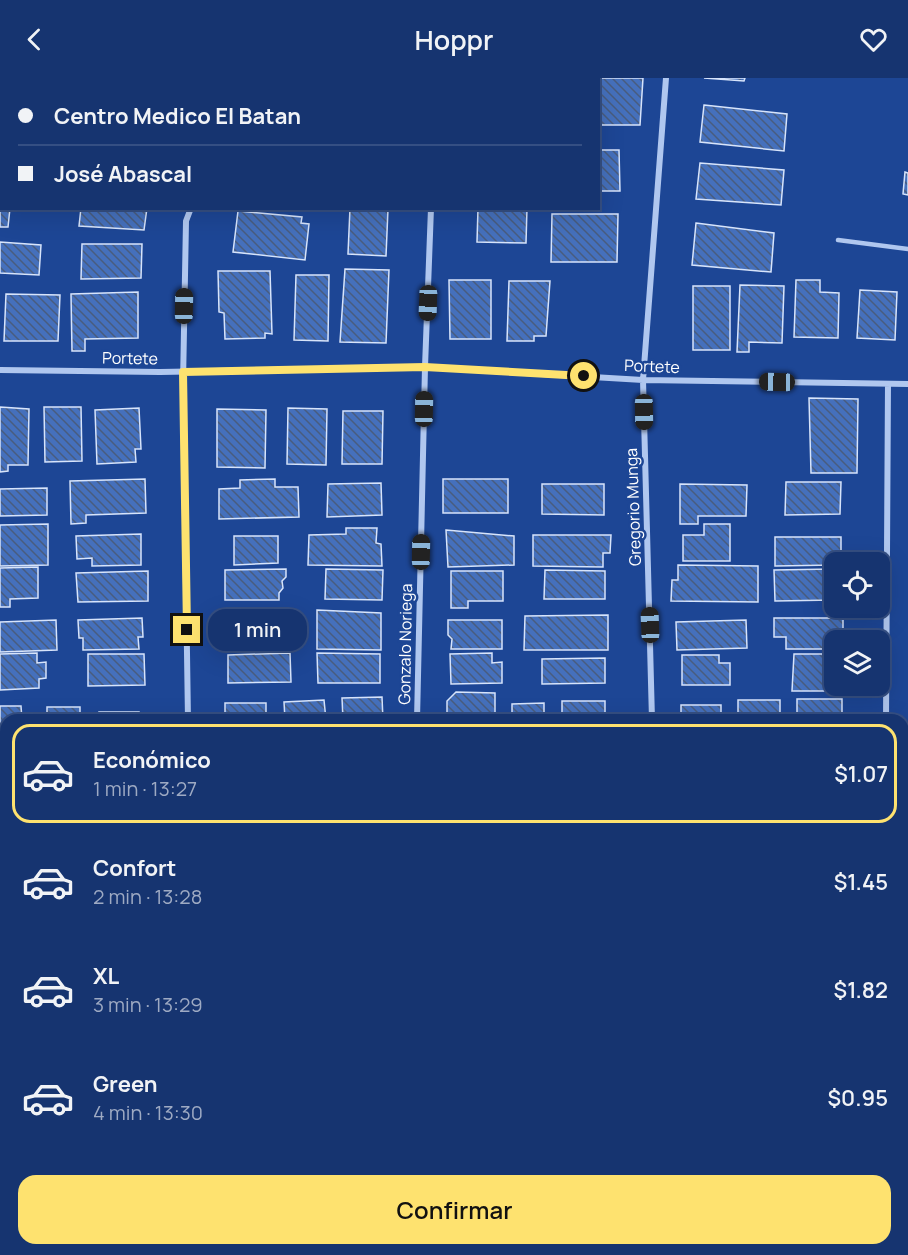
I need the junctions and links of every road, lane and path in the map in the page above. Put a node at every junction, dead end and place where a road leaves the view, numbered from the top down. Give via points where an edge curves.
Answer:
1 (666, 78) edge
2 (190, 210) edge
3 (431, 210) edge
4 (838, 240) dead end
5 (908, 249) edge
6 (425, 367) junction
7 (0, 370) edge
8 (183, 372) junction
9 (643, 380) junction
10 (888, 384) junction
11 (908, 384) edge
12 (188, 714) edge
13 (417, 714) edge
14 (652, 714) edge
15 (886, 714) edge

1 - 9 street, Gregorio Munga
2 - 8 street via 186,221
3 - 6 street, Gonzalo Noriega
4 - 5 lane
6 - 8 street, Portete
6 - 9 street, Portete
6 - 13 street, Gonzalo Noriega
7 - 8 street, Portete
8 - 12 street
9 - 10 street, Portete
9 - 14 street, Gregorio Munga
10 - 11 street, Portete
10 - 15 street

